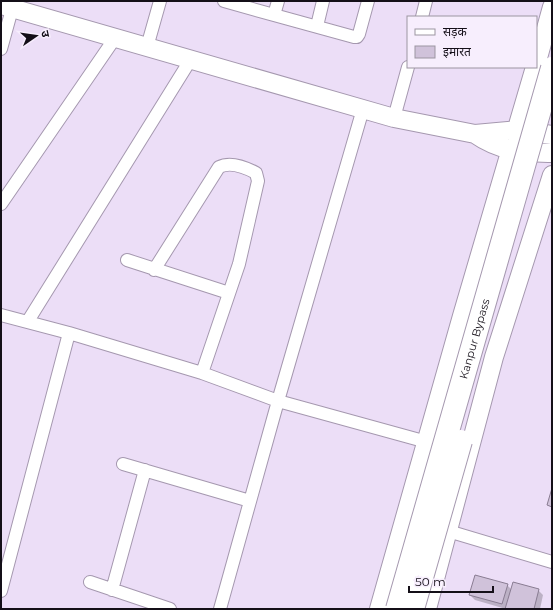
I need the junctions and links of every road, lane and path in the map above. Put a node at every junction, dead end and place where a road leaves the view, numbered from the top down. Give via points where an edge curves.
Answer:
1 (160, 1) edge
2 (224, 1) edge
3 (278, 1) edge
4 (323, 1) edge
5 (368, 1) edge
6 (426, 1) edge
7 (9, 5) edge
8 (552, 7) edge
9 (274, 15) junction
10 (422, 16) edge
11 (317, 26) junction
12 (116, 38) junction
13 (147, 47) junction
14 (1, 49) edge
15 (191, 59) junction
16 (537, 62) edge
17 (408, 68) edge
18 (535, 68) edge
19 (552, 68) edge
20 (363, 109) junction
21 (394, 118) junction
22 (552, 119) edge
23 (518, 130) junction
24 (475, 134) junction
25 (552, 135) edge
26 (512, 151) junction
27 (552, 153) edge
28 (551, 180) edge
29 (1, 204) edge
30 (127, 260) dead end
31 (154, 270) junction
32 (228, 293) junction
33 (1, 315) edge
34 (28, 321) junction
35 (69, 333) junction
36 (202, 373) junction
37 (278, 401) junction
38 (427, 442) junction
39 (123, 464) dead end
40 (145, 470) junction
41 (250, 501) junction
42 (448, 531) junction
43 (552, 562) edge
44 (90, 582) dead end
45 (112, 590) junction
46 (1, 591) edge
47 (170, 609) edge
48 (220, 609) edge
49 (379, 609) edge
50 (397, 609) edge
51 (413, 609) edge
52 (427, 609) edge

1 - 13 street
2 - 9 street
3 - 9 street
4 - 11 street
5 - 11 street via 357,37
6 - 10 street
7 - 12 main road
7 - 14 street
8 - 16 main road
9 - 11 street
12 - 13 main road
12 - 29 street
13 - 15 main road
15 - 20 main road
15 - 34 street
17 - 21 street
18 - 23 main road
19 - 50 highway, Kanpur Bypass, bridge
20 - 21 main road
20 - 37 street
21 - 24 main road
22 - 51 highway, Kanpur Bypass, bridge
23 - 24 main road
23 - 25 main road
23 - 26 main road
24 - 26 main road via 488,143
26 - 27 main road
26 - 38 main road
28 - 42 main road via 494,357
30 - 31 street
31 - 32 street
31 - 32 street via 219,167 246,167 256,173 258,181 239,264
32 - 36 street
33 - 34 street
34 - 35 street
35 - 36 street
35 - 46 street
36 - 37 street
37 - 38 street
37 - 41 street
38 - 49 main road
39 - 40 street
40 - 41 street
40 - 45 street
41 - 48 street
42 - 43 street
42 - 52 main road
44 - 45 street
45 - 47 street

